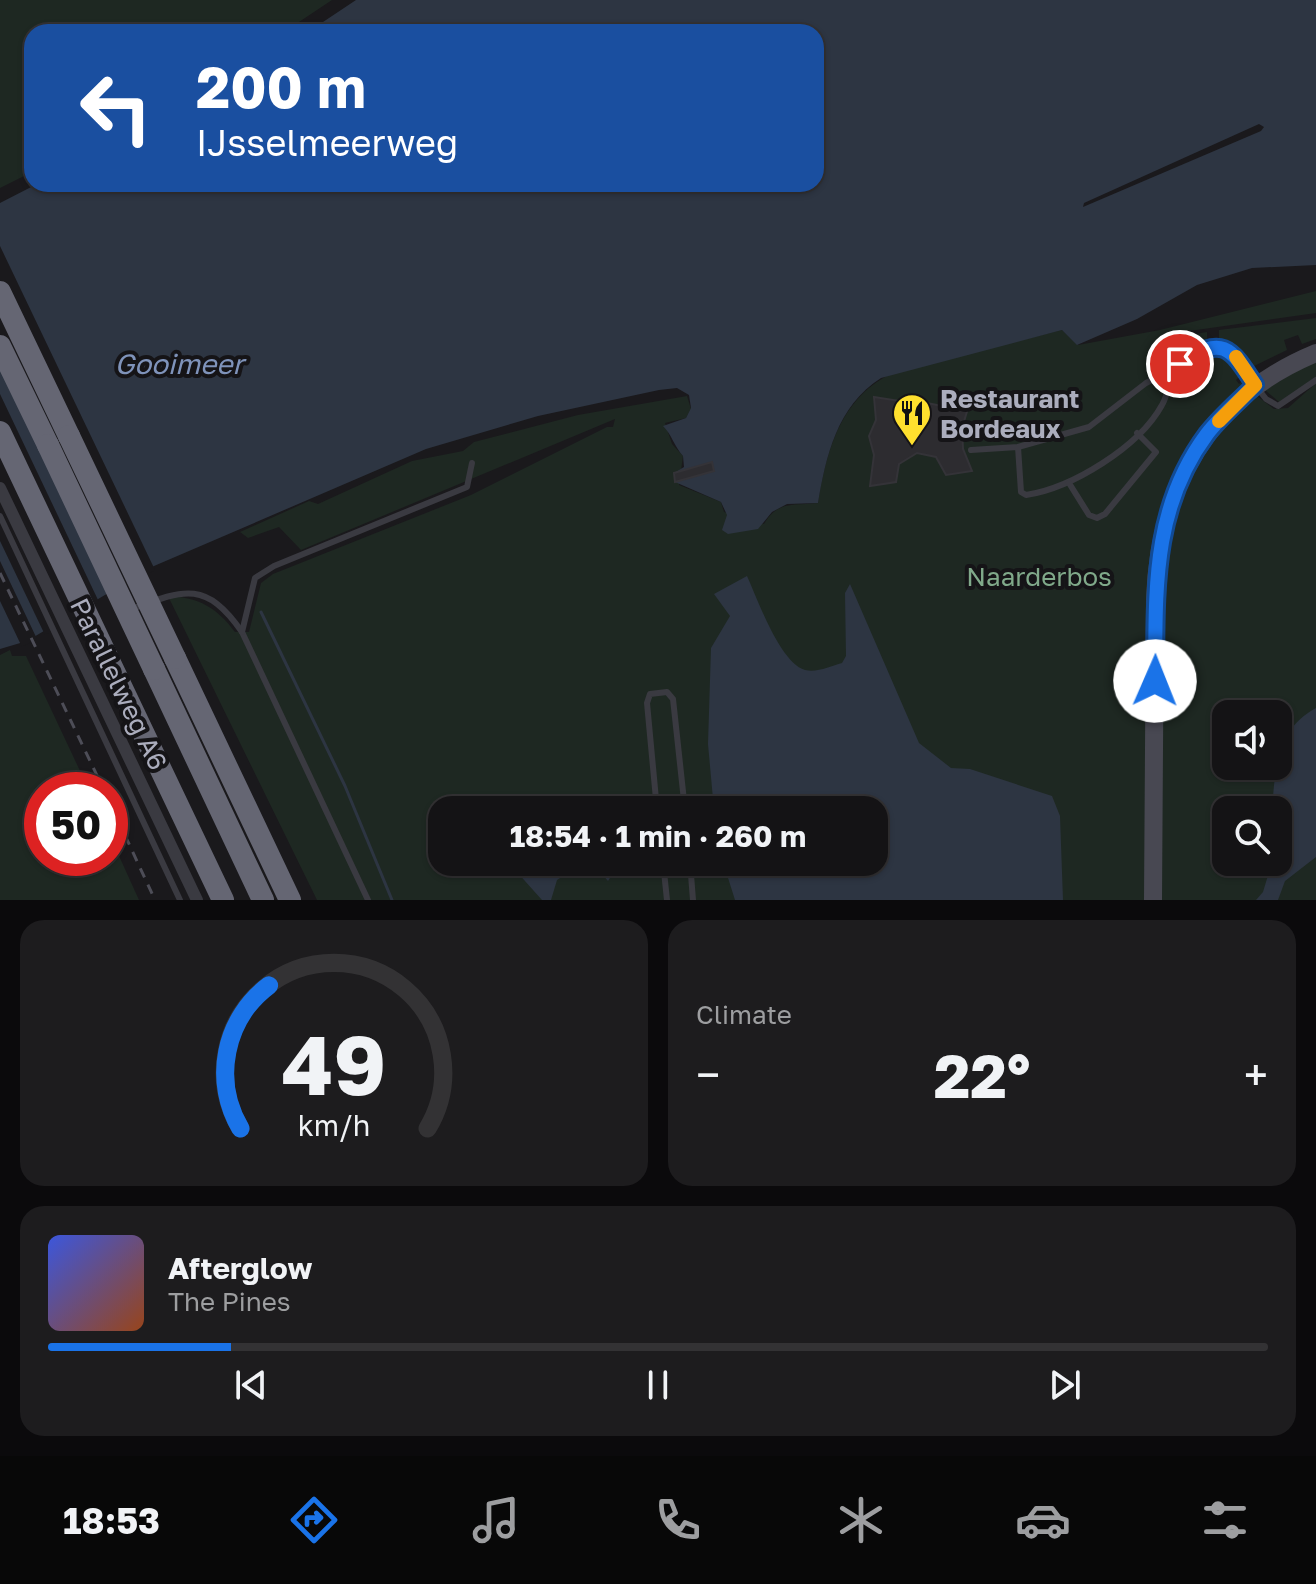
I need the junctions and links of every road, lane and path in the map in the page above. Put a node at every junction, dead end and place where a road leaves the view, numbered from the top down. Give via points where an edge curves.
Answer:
1 (0, 292) edge
2 (0, 346) edge
3 (1316, 353) edge
4 (1173, 369) junction
5 (1316, 380) edge
6 (1255, 385) junction
7 (0, 432) edge
8 (1137, 433) junction
9 (1018, 447) junction
10 (971, 450) dead end
11 (472, 463) dead end
12 (1069, 483) junction
13 (0, 488) edge
14 (0, 516) edge
15 (124, 612) dead end
16 (242, 632) junction
17 (1118, 671) dead end
18 (1155, 681) junction
19 (94, 698) junction
20 (656, 796) edge
21 (683, 796) edge
22 (664, 876) edge
23 (691, 876) edge
24 (180, 900) edge
25 (197, 900) edge
26 (223, 900) edge
27 (263, 900) edge
28 (290, 900) edge
29 (368, 900) edge
30 (667, 900) edge
31 (693, 900) edge
32 (1153, 900) edge

1 - 28 highway, bridge
2 - 27 highway, bridge
3 - 6 main road
4 - 6 lane via 1220,346 1231,351
4 - 8 lane via 1162,405
4 - 9 lane via 1089,427
5 - 6 lane via 1281,405 1270,403
6 - 18 main road via 1209,431 1168,509 1156,572
7 - 26 highway
8 - 12 lane
8 - 12 lane via 1156,452 1105,514 1089,515
9 - 10 lane
9 - 12 lane via 1021,492 1048,492
11 - 16 lane via 467,487 255,578
13 - 19 street, Parallelweg A6
14 - 19 lane
15 - 16 lane via 181,591 195,593 226,609
16 - 29 lane
17 - 18 lane
18 - 32 main road
19 - 24 lane
19 - 25 street, Parallelweg A6
20 - 21 lane via 647,703 650,694 667,692 673,699
22 - 30 lane
23 - 31 lane

